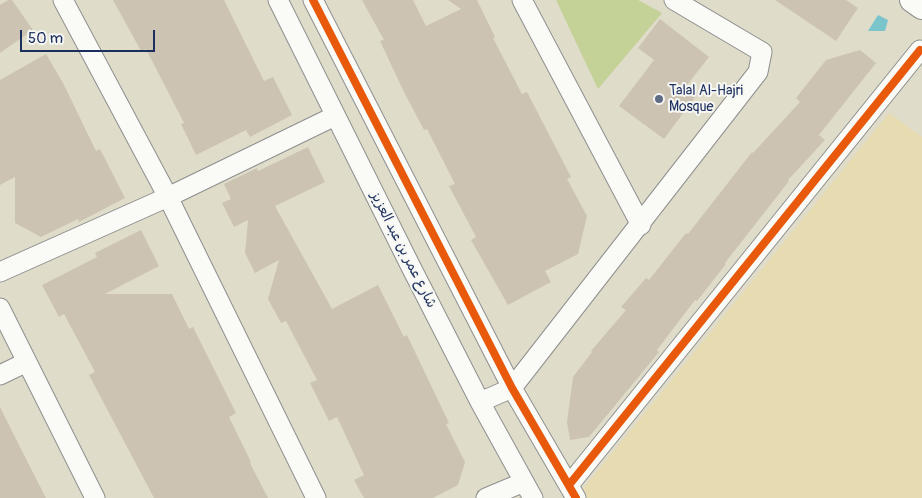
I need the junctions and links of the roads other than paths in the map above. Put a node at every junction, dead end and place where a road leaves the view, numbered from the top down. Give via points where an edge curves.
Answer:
1 (63, 0) edge
2 (278, 0) edge
3 (313, 0) edge
4 (522, 0) edge
5 (674, 0) edge
6 (912, 0) edge
7 (922, 7) edge
8 (920, 50) dead end
9 (335, 116) junction
10 (168, 197) junction
11 (641, 225) junction
12 (0, 272) edge
13 (0, 308) edge
14 (27, 362) junction
15 (0, 376) edge
16 (512, 388) junction
17 (480, 402) junction
18 (524, 482) junction
19 (572, 491) edge
20 (95, 498) edge
21 (316, 498) edge
22 (486, 498) edge
23 (533, 498) edge

1 - 10 street
2 - 9 street, شارع عمر بن عبد العزيز
3 - 16 street
4 - 11 street
5 - 11 street via 762,52 758,72
6 - 7 main road
8 - 19 street
9 - 10 street
9 - 17 street, شارع عمر بن عبد العزيز
10 - 12 street
10 - 21 street
11 - 16 street
13 - 14 street
14 - 15 street
14 - 20 street
16 - 17 street
16 - 19 street
17 - 18 street, شارع عمر بن عبد العزيز
18 - 22 street
18 - 23 street, شارع عمر بن عبد العزيز

